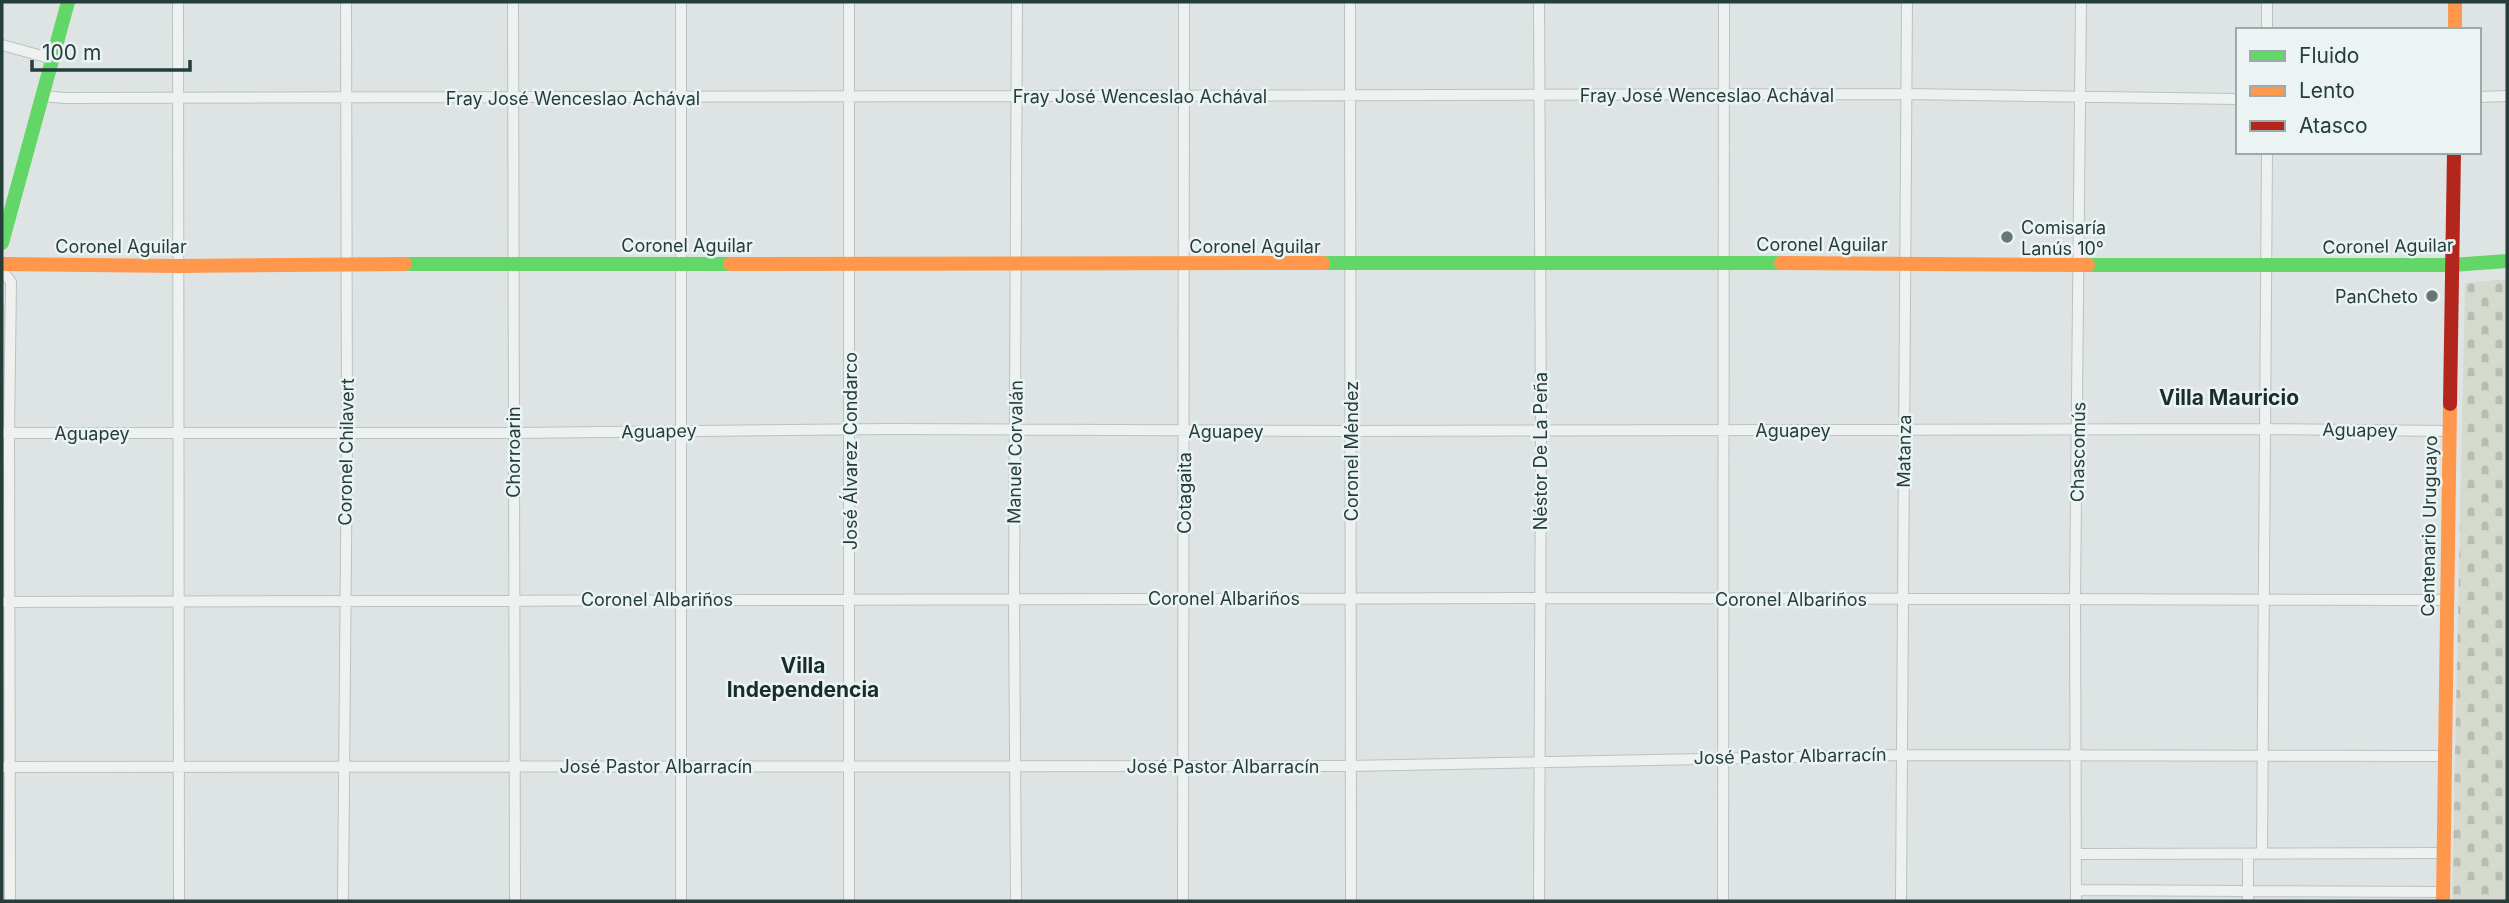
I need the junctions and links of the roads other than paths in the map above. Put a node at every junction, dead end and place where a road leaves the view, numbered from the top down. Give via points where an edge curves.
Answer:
1 (68, 2) edge
2 (178, 2) edge
3 (346, 2) edge
4 (513, 2) edge
5 (681, 2) edge
6 (849, 2) edge
7 (1017, 2) edge
8 (1184, 2) edge
9 (1350, 2) edge
10 (1539, 2) edge
11 (1724, 2) edge
12 (1907, 2) edge
13 (2081, 2) edge
14 (2267, 2) edge
15 (2455, 2) edge
16 (2267, 28) edge
17 (2455, 28) edge
18 (2, 45) edge
19 (53, 59) junction
20 (1724, 94) junction
21 (1906, 94) junction
22 (43, 96) junction
23 (1184, 96) junction
24 (1349, 96) junction
25 (1541, 96) junction
26 (2507, 96) edge
27 (179, 97) junction
28 (346, 97) junction
29 (514, 97) junction
30 (1017, 97) junction
31 (2481, 97) edge
32 (681, 98) junction
33 (848, 98) junction
34 (2082, 98) junction
35 (2236, 99) edge
36 (2267, 154) edge
37 (2454, 154) edge
38 (6, 213) edge
39 (2, 243) edge
40 (2507, 261) edge
41 (1541, 263) junction
42 (1725, 263) junction
43 (2, 264) edge
44 (347, 264) junction
45 (681, 264) junction
46 (850, 264) junction
47 (1017, 264) junction
48 (1907, 264) junction
49 (2080, 264) junction
50 (514, 265) junction
51 (1185, 265) junction
52 (1350, 265) junction
53 (2452, 265) junction
54 (178, 266) junction
55 (2266, 267) junction
56 (2, 270) edge
57 (2079, 429) junction
58 (2265, 429) junction
59 (1015, 430) junction
60 (1541, 430) junction
61 (1723, 430) junction
62 (1904, 430) junction
63 (680, 431) junction
64 (849, 431) junction
65 (1184, 431) junction
66 (1352, 431) junction
67 (2449, 431) junction
68 (347, 432) junction
69 (5, 433) edge
70 (179, 433) junction
71 (513, 433) junction
72 (680, 598) junction
73 (1185, 598) junction
74 (1350, 598) junction
75 (1539, 598) junction
76 (1014, 599) junction
77 (1724, 599) junction
78 (1903, 599) junction
79 (2076, 599) junction
80 (2264, 599) junction
81 (178, 600) junction
82 (515, 600) junction
83 (850, 600) junction
84 (2447, 600) junction
85 (6, 602) edge
86 (344, 602) junction
87 (1903, 755) junction
88 (2076, 755) junction
89 (2264, 756) junction
90 (2445, 756) junction
91 (1723, 757) junction
92 (1539, 761) junction
93 (849, 765) junction
94 (514, 766) junction
95 (681, 766) junction
96 (1016, 766) junction
97 (1184, 766) junction
98 (1350, 766) junction
99 (6, 767) edge
100 (179, 767) junction
101 (344, 767) junction
102 (2444, 853) junction
103 (2076, 854) junction
104 (2248, 854) junction
105 (2262, 854) junction
106 (2248, 889) junction
107 (2076, 896) edge
108 (2443, 896) edge
109 (10, 901) edge
110 (179, 901) edge
111 (343, 901) edge
112 (515, 901) edge
113 (681, 901) edge
114 (849, 901) edge
115 (1016, 901) edge
116 (1183, 901) edge
117 (1351, 901) edge
118 (1539, 901) edge
119 (1723, 901) edge
120 (1901, 901) edge
121 (2248, 901) edge

1 - 19 street
2 - 27 street
3 - 28 street, Coronel Chilavert
4 - 29 street, Chorroarin
5 - 32 street
6 - 33 street, José Álvarez Condarco
7 - 30 street, Manuel Corvalán
8 - 23 street, Cotagaita
9 - 24 street, Coronel Méndez
10 - 25 street, Néstor De La Peña
11 - 20 street
12 - 21 street, Matanza
13 - 34 street, Chascomús
14 - 16 street
15 - 17 street
18 - 19 street
19 - 22 street
20 - 21 street, Fray José Wenceslao Achával
20 - 25 street, Fray José Wenceslao Achával
20 - 42 street
21 - 34 street, Fray José Wenceslao Achával
21 - 48 street, Matanza
22 - 27 street, Fray José Wenceslao Achával
22 - 38 street
23 - 24 street, Fray José Wenceslao Achával
23 - 30 street, Fray José Wenceslao Achával
23 - 51 street, Cotagaita
24 - 25 street, Fray José Wenceslao Achával
24 - 52 street, Coronel Méndez
25 - 41 street, Néstor De La Peña
26 - 31 street
27 - 28 street, Fray José Wenceslao Achával
27 - 54 street
28 - 29 street, Fray José Wenceslao Achával
28 - 44 street, Coronel Chilavert
29 - 32 street, Fray José Wenceslao Achával
29 - 50 street, Chorroarin
30 - 33 street, Fray José Wenceslao Achával
30 - 47 street, Manuel Corvalán
32 - 33 street, Fray José Wenceslao Achával
32 - 45 street
33 - 46 street, José Álvarez Condarco
34 - 35 street, Fray José Wenceslao Achával
34 - 49 street, Chascomús
36 - 55 street
37 - 53 street, Centenario Uruguayo
38 - 39 street
40 - 53 street, Coronel Aguilar
41 - 42 street, Coronel Aguilar
41 - 52 street, Coronel Aguilar
41 - 60 street, Néstor De La Peña
42 - 48 street, Coronel Aguilar
42 - 61 street
43 - 54 street, Coronel Aguilar
44 - 50 street, Coronel Aguilar
44 - 54 street, Coronel Aguilar
44 - 68 street, Coronel Chilavert
45 - 46 street, Coronel Aguilar
45 - 50 street, Coronel Aguilar
45 - 63 street
46 - 47 street, Coronel Aguilar
46 - 64 street, José Álvarez Condarco
47 - 51 street, Coronel Aguilar
47 - 59 street, Manuel Corvalán
48 - 49 street, Coronel Aguilar
48 - 62 street, Matanza
49 - 55 street, Coronel Aguilar
49 - 57 street, Chascomús
50 - 71 street, Chorroarin
51 - 52 street, Coronel Aguilar
51 - 65 street, Cotagaita
52 - 66 street, Coronel Méndez
53 - 55 street, Coronel Aguilar
53 - 67 street, Centenario Uruguayo
54 - 70 street
55 - 58 street
56 - 69 street via 11,282
57 - 58 street, Aguapey
57 - 62 street, Aguapey
57 - 79 street, Chascomús
58 - 67 street, Aguapey
58 - 80 street
59 - 64 street, Aguapey
59 - 65 street, Aguapey
59 - 76 street, Manuel Corvalán
60 - 61 street, Aguapey
60 - 66 street, Aguapey
60 - 75 street, Néstor De La Peña
61 - 62 street, Aguapey
61 - 77 street
62 - 78 street, Matanza
63 - 64 street, Aguapey
63 - 71 street, Aguapey
63 - 72 street
64 - 83 street, José Álvarez Condarco
65 - 66 street, Aguapey
65 - 73 street, Cotagaita
66 - 74 street, Coronel Méndez
67 - 84 street, Centenario Uruguayo
68 - 70 street, Aguapey
68 - 71 street, Aguapey
68 - 86 street, Coronel Chilavert
69 - 70 street, Aguapey
69 - 85 street
70 - 81 street
71 - 82 street, Chorroarin
72 - 82 street, Coronel Albariños
72 - 83 street, Coronel Albariños
72 - 95 street
73 - 74 street, Coronel Albariños
73 - 76 street, Coronel Albariños
73 - 97 street, Cotagaita
74 - 75 street, Coronel Albariños
74 - 98 street, Coronel Méndez
75 - 77 street, Coronel Albariños
75 - 92 street, Néstor De La Peña
76 - 83 street, Coronel Albariños
76 - 96 street, Manuel Corvalán
77 - 78 street, Coronel Albariños
77 - 91 street
78 - 79 street, Coronel Albariños
78 - 87 street, Matanza
79 - 80 street, Coronel Albariños
79 - 88 street, Chascomús
80 - 84 street, Coronel Albariños
80 - 89 street
81 - 85 street, Coronel Albariños
81 - 86 street, Coronel Albariños
81 - 100 street
82 - 86 street, Coronel Albariños
82 - 94 street, Chorroarin
83 - 93 street, José Álvarez Condarco
84 - 90 street, Centenario Uruguayo
85 - 99 street
86 - 101 street, Coronel Chilavert
87 - 88 street, José Pastor Albarracín
87 - 91 street, José Pastor Albarracín
87 - 120 street, Matanza
88 - 89 street, José Pastor Albarracín
88 - 103 street, Chascomús
89 - 90 street, José Pastor Albarracín
89 - 105 street
90 - 102 street, Centenario Uruguayo
91 - 92 street, José Pastor Albarracín
91 - 119 street
92 - 98 street, José Pastor Albarracín
92 - 118 street, Néstor De La Peña
93 - 95 street, José Pastor Albarracín
93 - 96 street, José Pastor Albarracín
93 - 114 street, José Álvarez Condarco
94 - 95 street, José Pastor Albarracín
94 - 101 street, José Pastor Albarracín
94 - 112 street, Chorroarin
95 - 113 street
96 - 97 street, José Pastor Albarracín
96 - 115 street, Manuel Corvalán
97 - 98 street, José Pastor Albarracín
97 - 116 street, Cotagaita
98 - 117 street, Coronel Méndez
99 - 100 street, José Pastor Albarracín
99 - 109 street
100 - 101 street, José Pastor Albarracín
100 - 110 street
101 - 111 street, Coronel Chilavert
102 - 105 street
102 - 108 street, Centenario Uruguayo
103 - 104 street
103 - 107 street, Chascomús
104 - 105 street
104 - 106 street
106 - 107 street
106 - 108 street
106 - 121 street

